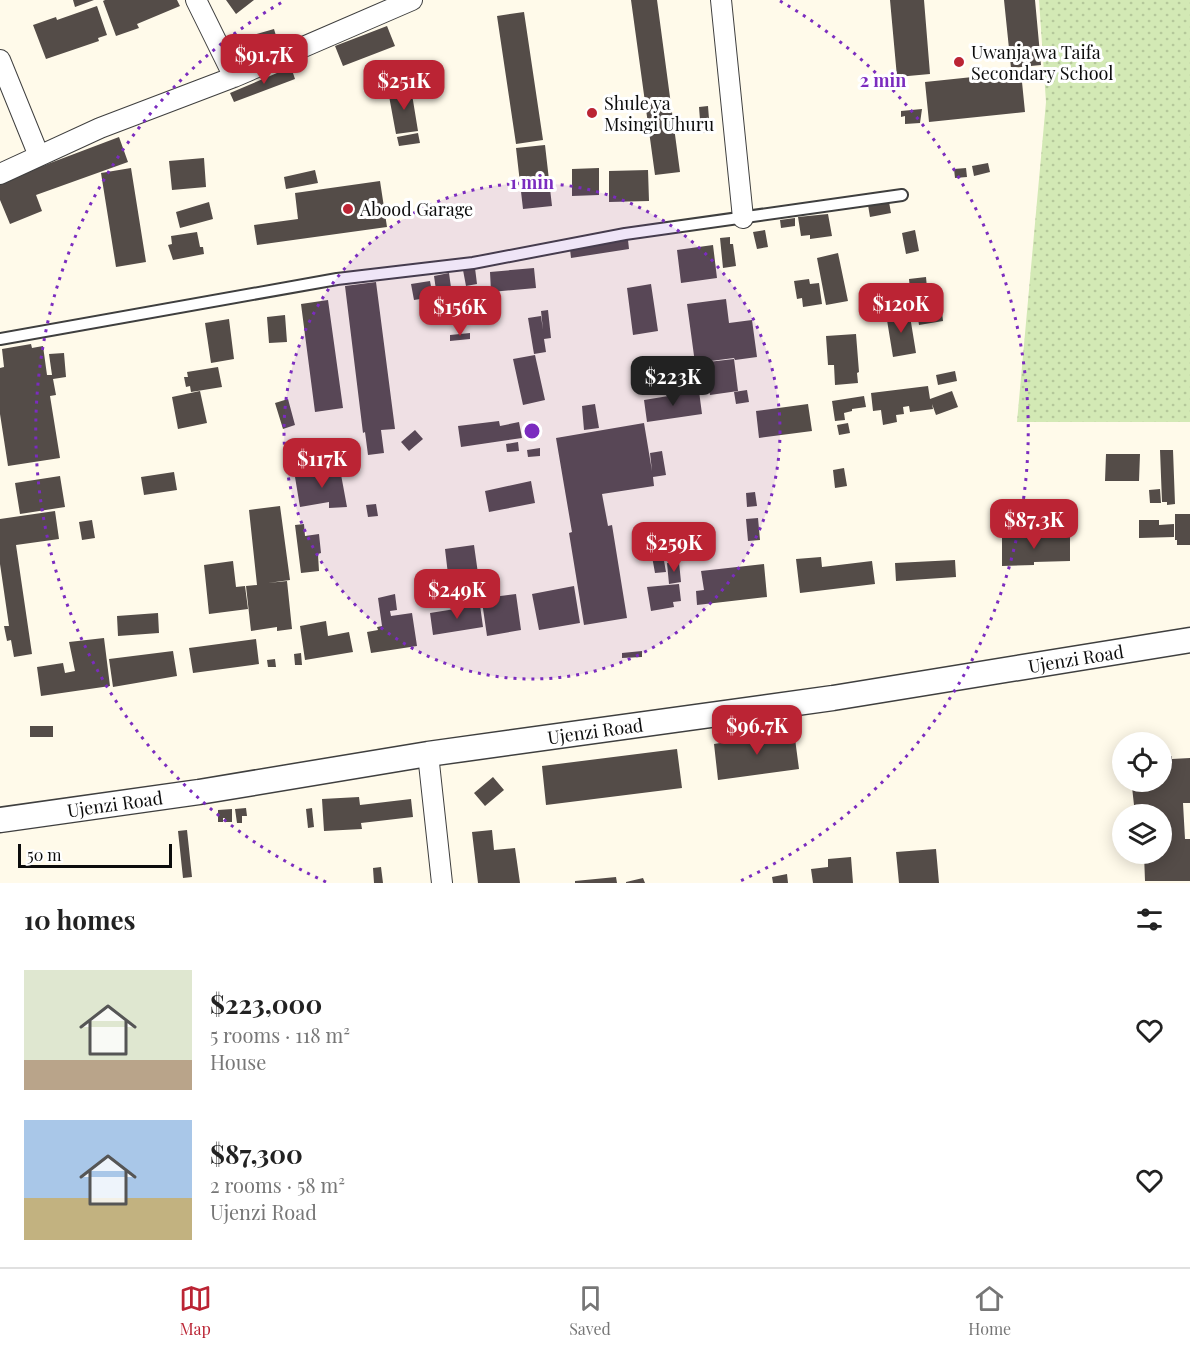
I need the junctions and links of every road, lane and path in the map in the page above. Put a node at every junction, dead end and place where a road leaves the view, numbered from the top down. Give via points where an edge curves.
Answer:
1 (196, 0) edge
2 (412, 0) edge
3 (721, 0) edge
4 (0, 60) edge
5 (234, 76) junction
6 (39, 156) junction
7 (0, 174) edge
8 (902, 195) dead end
9 (743, 218) junction
10 (0, 339) edge
11 (1190, 640) edge
12 (428, 754) junction
13 (0, 820) edge
14 (442, 883) edge

1 - 5 street
2 - 5 street
3 - 9 street
4 - 6 street
5 - 6 street via 99,128
6 - 7 street
8 - 9 lane
9 - 10 lane via 625,234 473,263 337,279
11 - 12 street, Ujenzi Road via 833,698
12 - 13 street, Ujenzi Road
12 - 14 street

